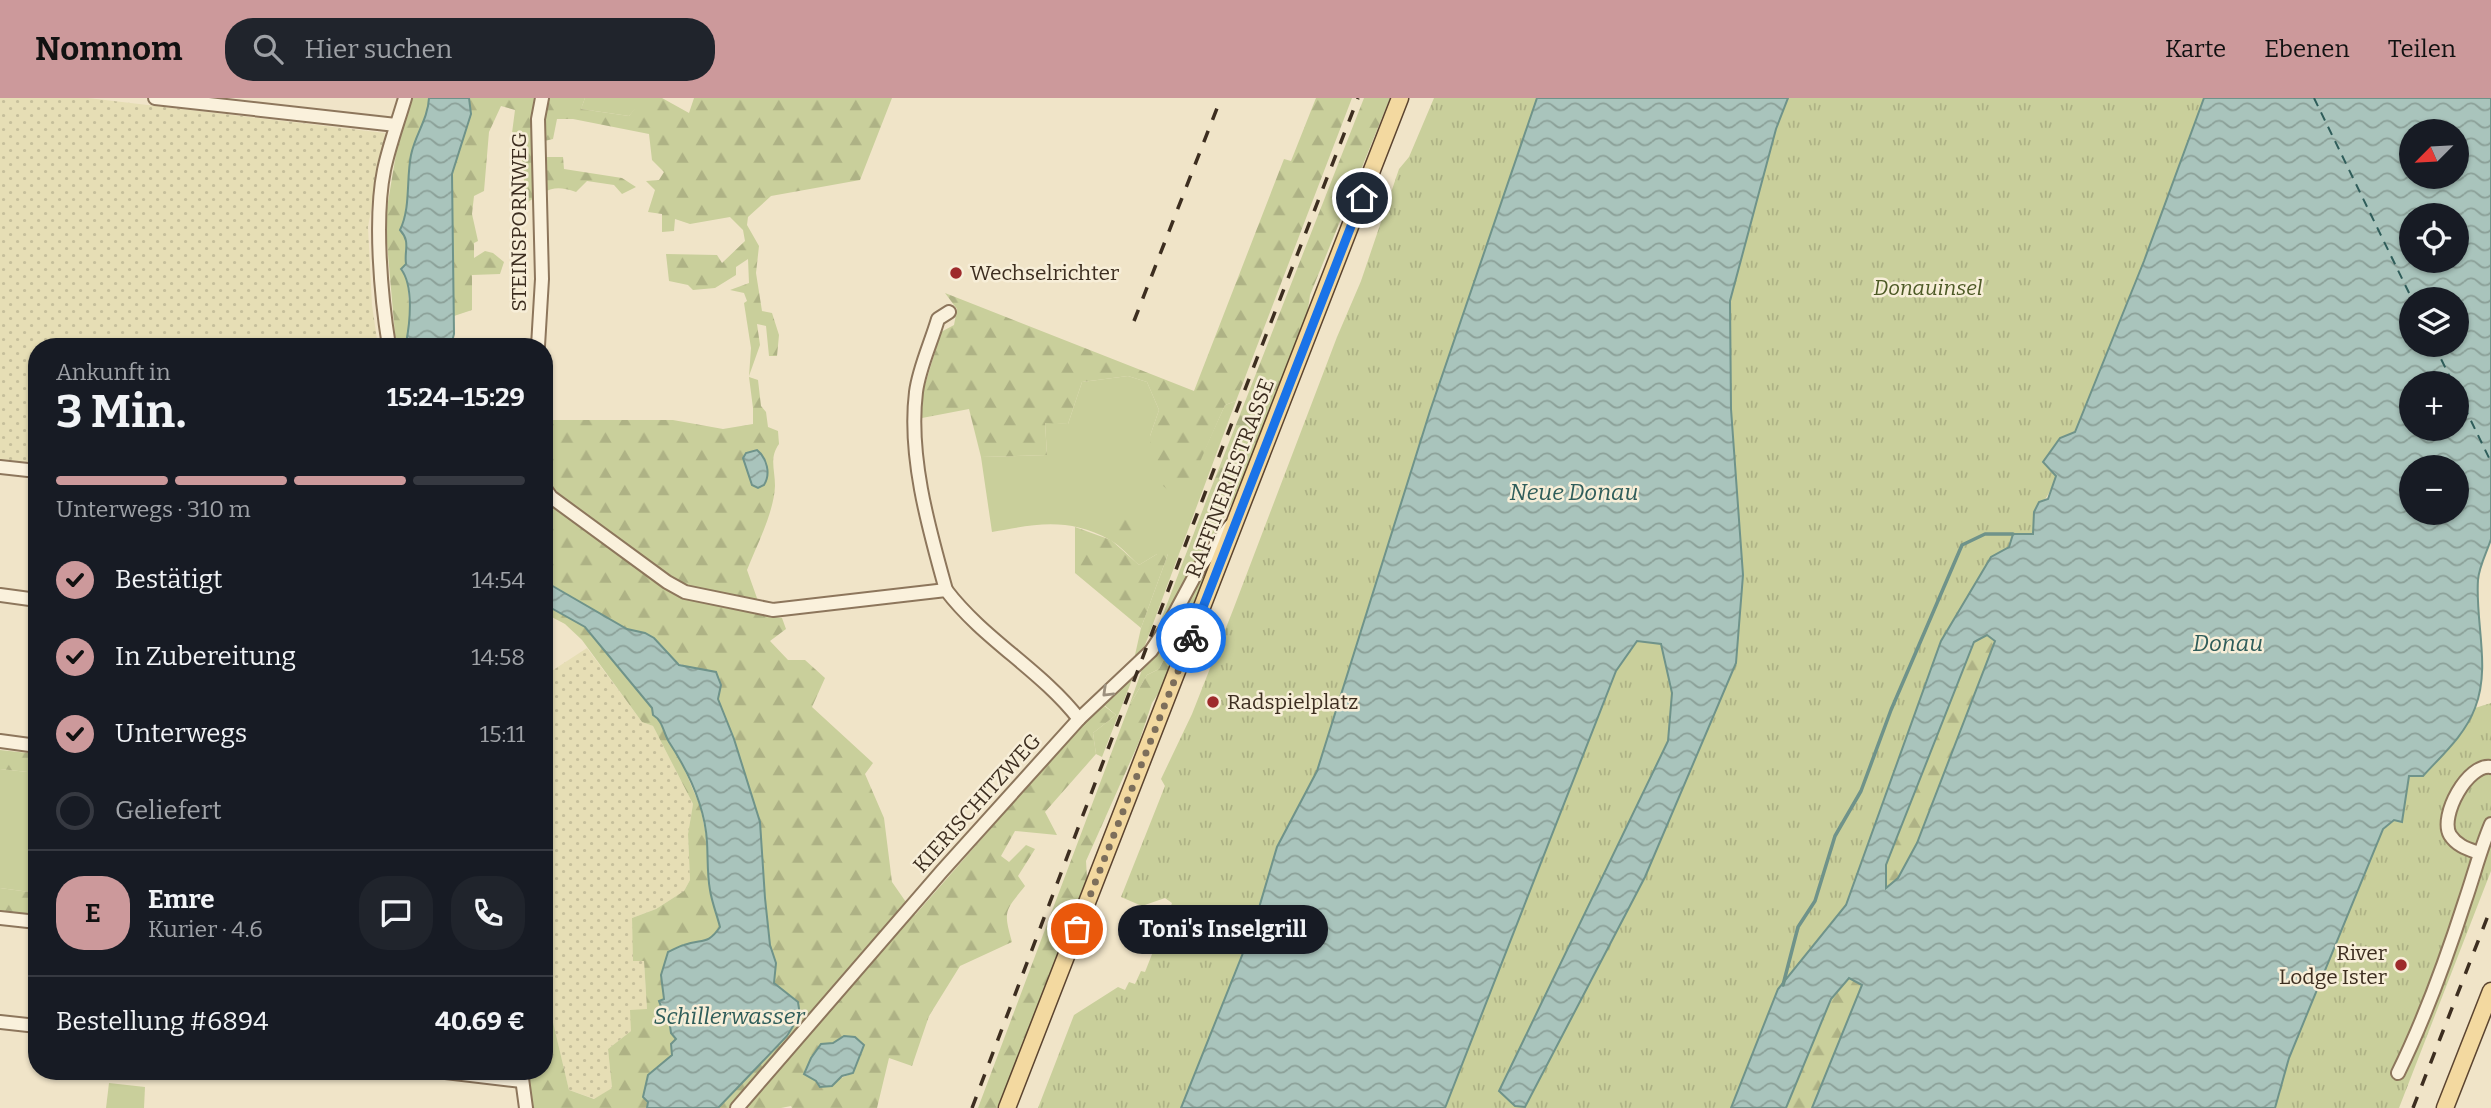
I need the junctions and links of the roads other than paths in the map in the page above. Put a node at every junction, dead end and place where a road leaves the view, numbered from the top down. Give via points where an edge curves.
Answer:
1 (155, 98) edge
2 (405, 98) edge
3 (542, 98) edge
4 (1400, 98) edge
5 (396, 125) junction
6 (949, 313) dead end
7 (388, 338) edge
8 (538, 338) edge
9 (0, 467) edge
10 (28, 470) edge
11 (553, 498) edge
12 (1236, 518) junction
13 (946, 590) junction
14 (0, 595) edge
15 (28, 599) edge
16 (1079, 719) junction
17 (0, 741) edge
18 (28, 745) edge
19 (2491, 767) edge
20 (2491, 824) edge
21 (2479, 853) junction
22 (0, 918) edge
23 (28, 921) edge
24 (2491, 991) edge
25 (0, 1022) edge
26 (28, 1025) edge
27 (2398, 1073) dead end
28 (522, 1080) edge
29 (526, 1108) edge
30 (737, 1108) edge
31 (1007, 1108) edge
32 (2445, 1108) edge

1 - 5 street
2 - 5 street
3 - 8 street, STEINSPORNWEG via 538,119 542,279
4 - 12 main road, RAFFINERIESTRASSE
5 - 7 street via 384,172 379,221
6 - 13 street via 939,319 917,389 915,419 926,519
9 - 10 street
11 - 13 street via 685,592 773,610
12 -> 16 street, KIERISCHITZWEG via 1199,568 1156,644
12 - 31 main road, RAFFINERIESTRASSE
13 - 16 street via 964,615 1064,699
14 - 15 street
16 - 30 street, KIERISCHITZWEG
17 - 18 street
19 - 21 street via 2478,768 2468,778 2446,823 2460,845
20 - 21 street
21 - 27 street via 2452,939
22 - 23 street
24 - 32 main road
25 - 26 street
28 - 29 street

